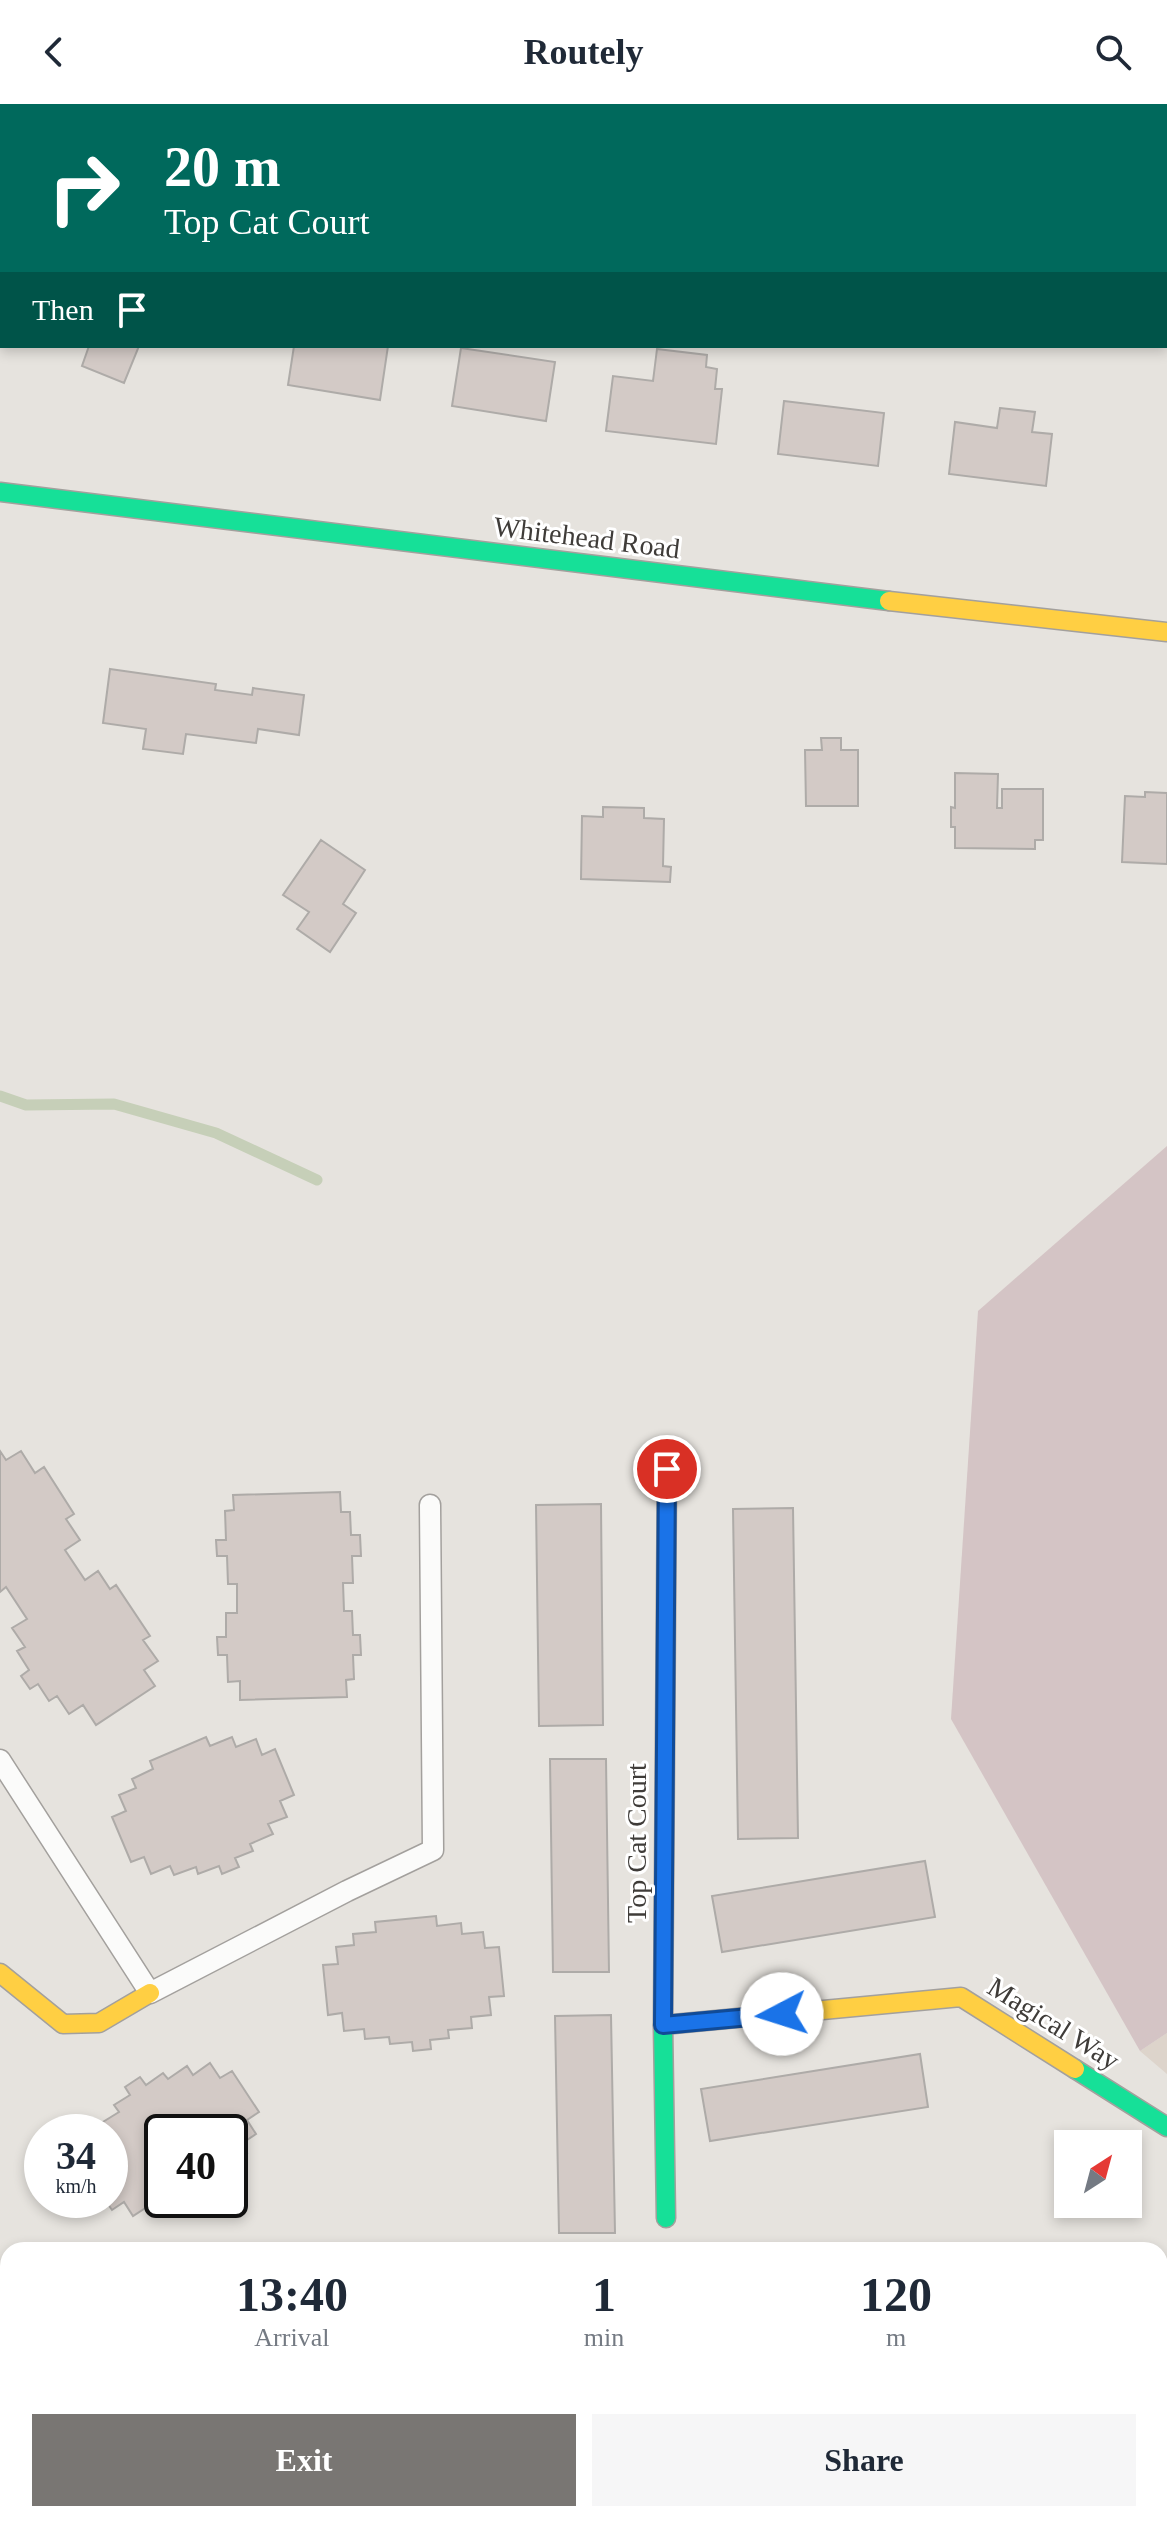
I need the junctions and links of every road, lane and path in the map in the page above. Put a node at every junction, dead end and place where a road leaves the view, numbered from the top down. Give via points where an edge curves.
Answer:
1 (0, 492) edge
2 (1167, 632) edge
3 (667, 1469) dead end
4 (430, 1505) dead end
5 (0, 1760) edge
6 (0, 1973) edge
7 (150, 1993) junction
8 (663, 2025) junction
9 (1167, 2127) edge
10 (666, 2218) dead end

1 - 2 street, Whitehead Road
3 - 8 street, Top Cat Court
4 - 7 lane via 433,1850
5 - 7 lane
6 - 7 street via 63,2024 99,2023
8 - 9 street, Magical Way via 961,1997
8 - 10 street, Top Cat Court

